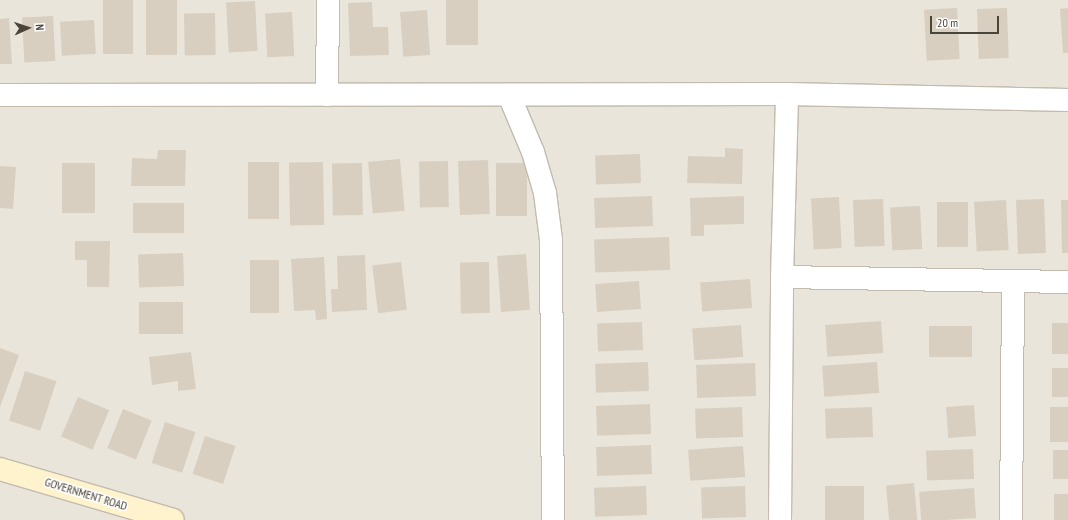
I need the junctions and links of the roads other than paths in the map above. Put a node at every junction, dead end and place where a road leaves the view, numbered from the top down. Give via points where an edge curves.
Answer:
1 (328, 0) edge
2 (787, 94) junction
3 (0, 95) edge
4 (327, 95) junction
5 (509, 95) junction
6 (1068, 100) edge
7 (782, 277) junction
8 (1068, 282) edge
9 (1013, 283) junction
10 (0, 468) edge
11 (173, 520) edge
12 (553, 520) edge
13 (780, 520) edge
14 (1011, 520) edge

1 - 4 street
2 - 5 street
2 - 6 street
2 - 7 street
3 - 4 street
4 - 5 street
5 - 12 street via 533,152 545,193 551,240
7 - 9 street
7 - 13 street
8 - 9 street
9 - 14 street
10 - 11 street, GOVERNMENT ROAD

